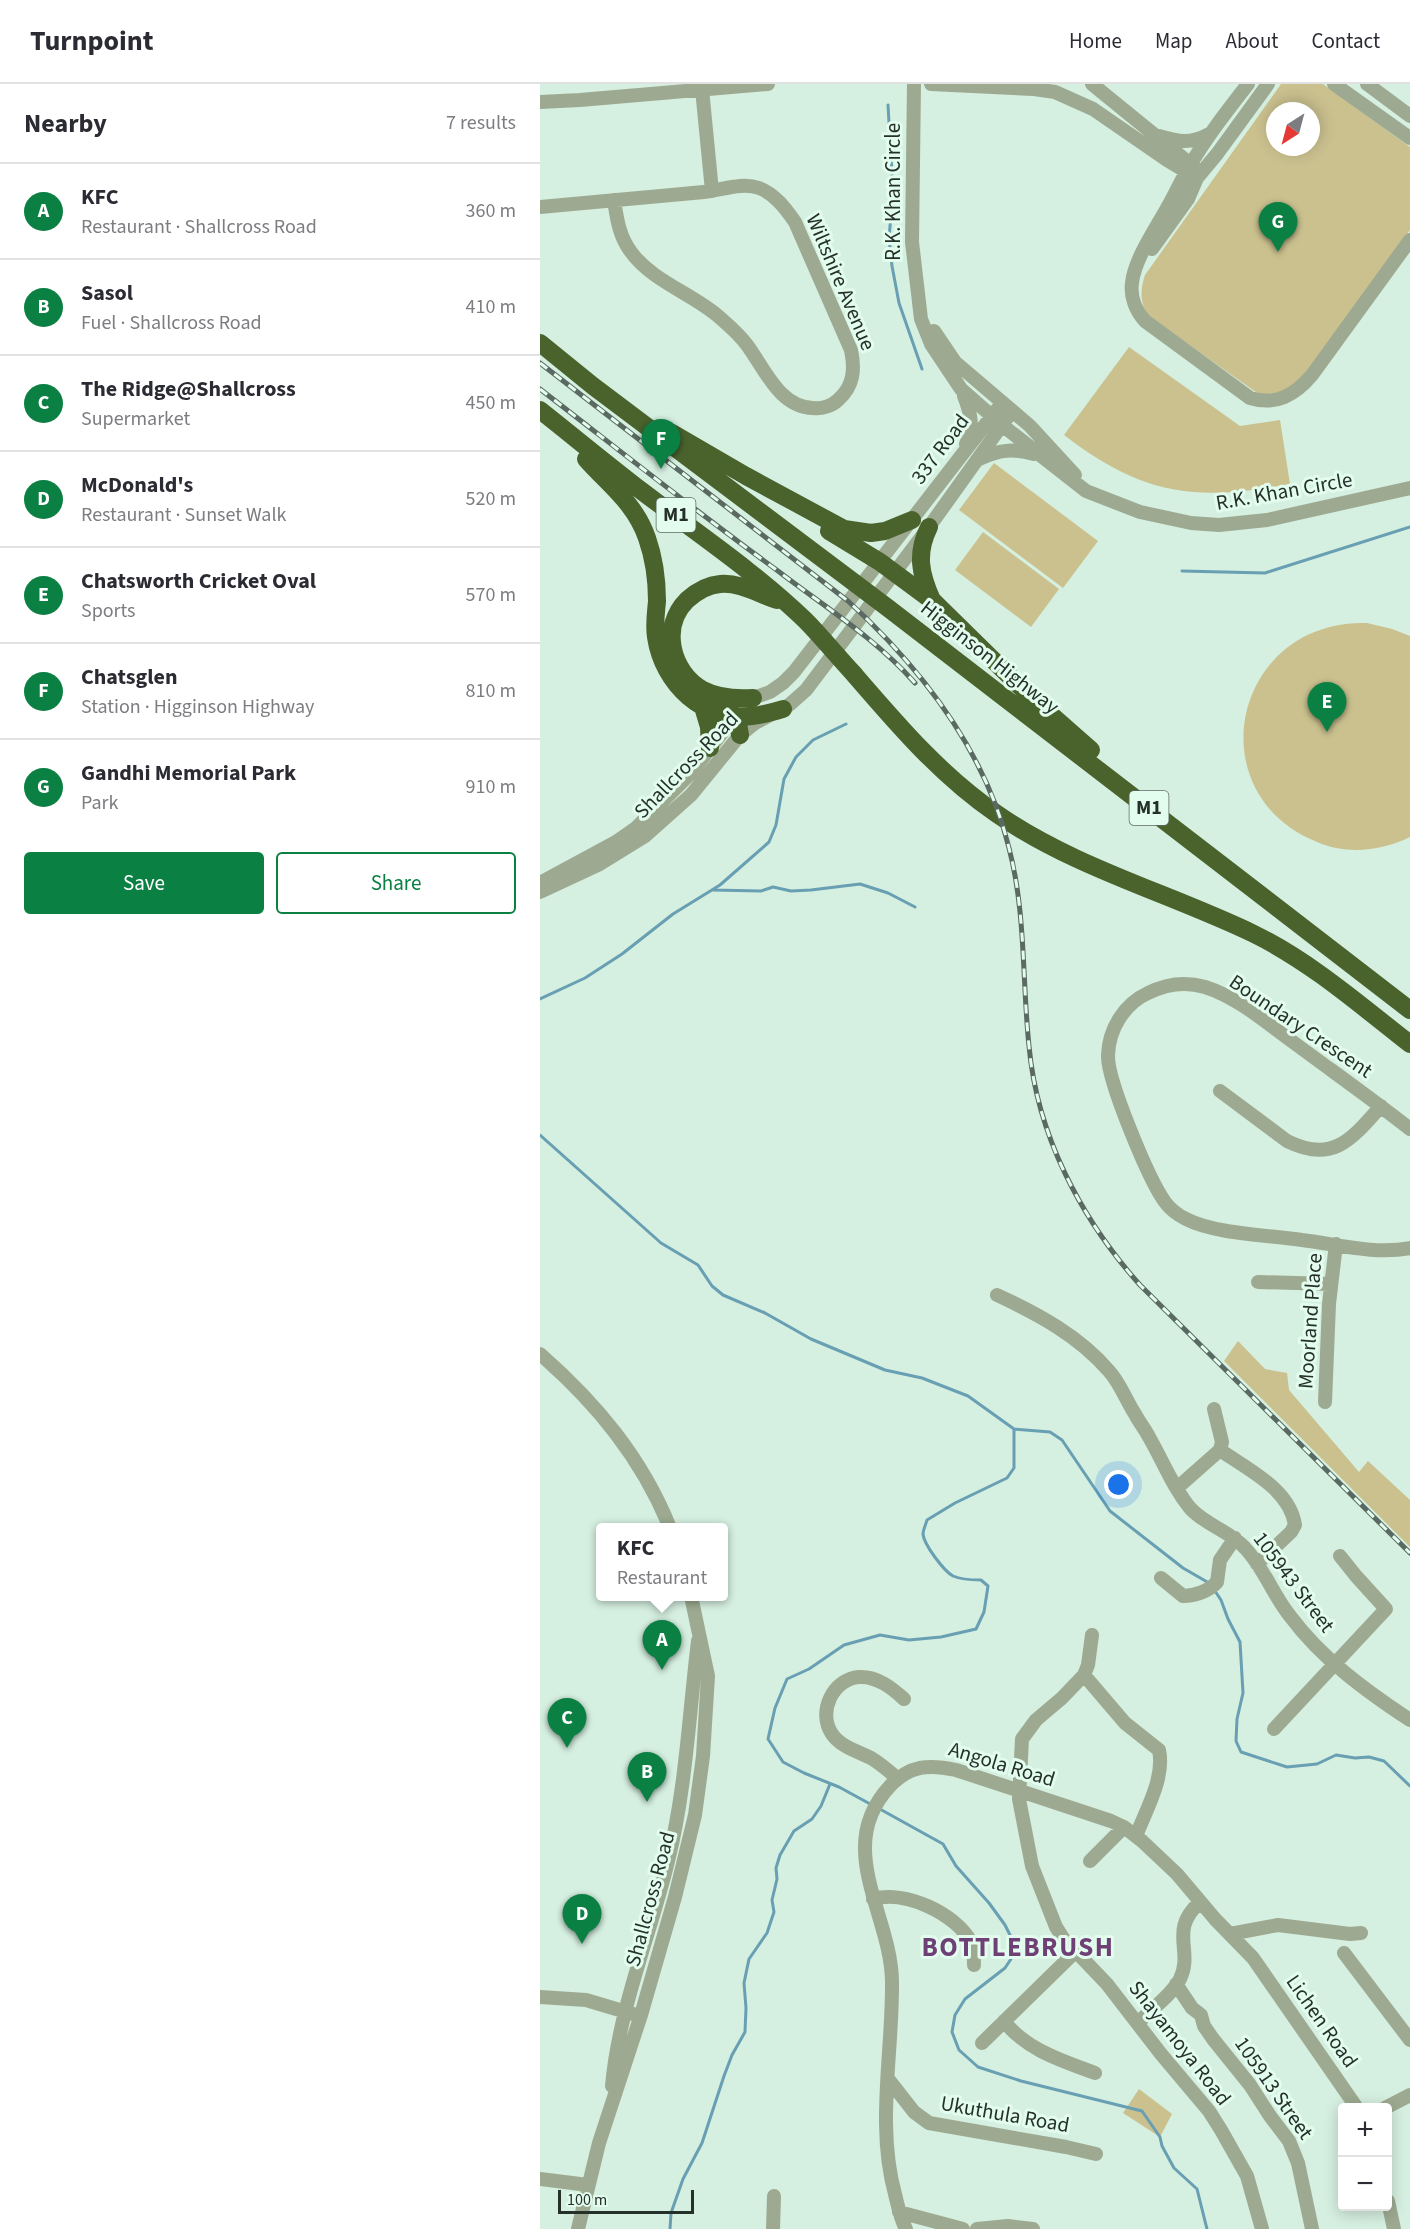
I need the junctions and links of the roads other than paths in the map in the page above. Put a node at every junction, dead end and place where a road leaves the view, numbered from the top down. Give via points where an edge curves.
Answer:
1 (768, 84) edge
2 (914, 84) edge
3 (931, 84) edge
4 (1092, 84) edge
5 (1248, 84) edge
6 (1268, 84) edge
7 (1334, 84) edge
8 (1367, 84) edge
9 (1058, 88) edge
10 (702, 89) junction
11 (540, 102) edge
12 (1410, 116) edge
13 (1210, 134) junction
14 (1157, 135) junction
15 (1410, 138) edge
16 (1167, 160) junction
17 (1194, 171) junction
18 (712, 191) junction
19 (614, 200) junction
20 (1170, 204) junction
21 (540, 207) edge
22 (1410, 240) edge
23 (1141, 259) junction
24 (918, 300) junction
25 (540, 344) edge
26 (593, 386) junction
27 (962, 388) junction
28 (1007, 407) junction
29 (547, 416) edge
30 (996, 421) junction
31 (962, 454) junction
32 (1042, 457) junction
33 (979, 459) junction
34 (746, 476) junction
35 (1410, 489) edge
36 (1097, 495) junction
37 (912, 520) junction
38 (929, 527) junction
39 (880, 562) junction
40 (895, 573) junction
41 (932, 600) junction
42 (787, 604) junction
43 (753, 698) junction
44 (708, 700) junction
45 (783, 709) junction
46 (735, 716) junction
47 (740, 735) junction
48 (710, 748) junction
49 (1208, 853) junction
50 (540, 883) edge
51 (540, 892) edge
52 (1410, 1010) edge
53 (1410, 1044) edge
54 (1220, 1091) dead end
55 (1381, 1106) junction
56 (1410, 1129) edge
57 (1336, 1244) junction
58 (1410, 1248) edge
59 (1258, 1282) dead end
60 (1330, 1284) junction
61 (997, 1295) dead end
62 (540, 1354) edge
63 (1325, 1401) dead end
64 (1214, 1409) dead end
65 (1220, 1450) junction
66 (1177, 1488) junction
67 (668, 1523) edge
68 (1235, 1538) junction
69 (1340, 1556) dead end
70 (1257, 1564) junction
71 (1161, 1578) dead end
72 (693, 1601) edge
73 (699, 1634) junction
74 (1092, 1635) dead end
75 (1337, 1665) junction
76 (1084, 1675) junction
77 (904, 1700) dead end
78 (1410, 1720) edge
79 (1274, 1729) dead end
80 (897, 1779) junction
81 (1020, 1791) junction
82 (1124, 1827) junction
83 (1136, 1836) junction
84 (1090, 1861) dead end
85 (873, 1899) junction
86 (1200, 1902) junction
87 (1361, 1933) dead end
88 (1230, 1934) junction
89 (1075, 1952) junction
90 (1344, 1953) dead end
91 (1253, 1958) joint
92 (974, 1965) dead end
93 (1176, 1984) junction
94 (540, 1997) edge
95 (624, 2012) junction
96 (641, 2015) junction
97 (1004, 2021) junction
98 (1138, 2023) junction
99 (1410, 2040) edge
100 (982, 2043) dead end
101 (1095, 2073) dead end
102 (889, 2080) junction
103 (1410, 2094) edge
104 (611, 2100) junction
105 (1354, 2103) edge
106 (1392, 2104) edge
107 (1096, 2154) dead end
108 (540, 2179) edge
109 (588, 2185) junction
110 (774, 2196) dead end
111 (1390, 2211) edge
112 (899, 2212) junction
113 (578, 2229) edge
114 (773, 2229) edge
115 (906, 2229) edge
116 (963, 2229) edge
117 (976, 2229) edge
118 (1033, 2229) edge
119 (1262, 2229) edge
120 (1312, 2229) edge
121 (1394, 2229) edge

1 - 10 street
2 - 24 street, R.K. Khan Circle via 912,242
3 - 9 street
4 - 14 street
5 - 13 street
6 - 17 street via 1217,154
7 - 15 street
8 - 12 street
9 - 16 street
10 - 11 street
10 - 18 street
13 - 14 street via 1182,143
13 - 17 street
14 - 17 street
16 - 17 street
16 - 20 street via 1172,186
17 - 20 street
17 - 23 street via 1188,199
18 - 19 street, Wiltshire Avenue
18 - 19 street, Wiltshire Avenue via 746,185 760,189 774,197 795,222 852,350 853,378 836,402 819,409 809,408 782,394 738,334 705,305 665,281 632,254 618,224
19 - 21 street, Wiltshire Avenue
20 - 23 street
22 - 23 street via 1304,385 1274,400 1244,394 1144,321 1132,295 1134,274
24 - 27 street, R.K. Khan Circle via 924,332
24 - 28 street, R.K. Khan Circle via 955,362
25 - 26 highway, Higginson Highway / M1
26 - 34 highway
26 - 49 highway, Higginson Highway / M1
27 - 30 street, R.K. Khan Circle
27 - 31 street via 972,418
28 - 30 street, 337 Road
28 - 36 street, R.K. Khan Circle
29 - 42 highway, M1 via 737,560
29 - 44 highway via 635,512 654,563 655,628 663,661 680,689
30 - 31 street, 337 Road
30 - 32 street, R.K. Khan Circle
30 - 33 street, 337 Road
31 - 37 street, 337 Road
32 - 33 street via 1005,450
32 - 36 street, R.K. Khan Circle via 1075,484
33 - 38 street, 337 Road
34 - 37 highway via 844,529 871,533
34 - 39 highway via 776,499
35 - 36 street, R.K. Khan Circle via 1267,520 1219,525 1166,519
37 - 39 street, Shallcross Road
38 - 40 street, Shallcross Road
38 - 41 highway via 921,545 920,565
39 - 40 highway
39 - 43 street, Shallcross Road via 794,672 770,692
40 - 41 highway
40 - 45 street, Shallcross Road via 806,690
41 - 49 highway via 1034,699
42 - 44 highway via 743,587 720,584 699,591 684,603 672,626 672,646 685,675
42 - 53 highway, M1 via 905,733 964,790 1013,825 1074,858 1191,906 1279,948
43 - 44 highway
43 - 46 street, Shallcross Road
44 - 46 highway
44 - 48 highway
45 - 46 highway via 751,717
45 - 47 street, Shallcross Road
46 - 47 highway
46 - 48 street, Shallcross Road
47 - 51 street, Shallcross Road via 691,795 645,837
48 - 50 street, Shallcross Road via 692,772 636,828
49 - 52 highway, Higginson Highway / M1
54 - 55 street via 1287,1141 1318,1150 1345,1144
55 - 56 street, Boundary Crescent
55 - 57 street, Boundary Crescent via 1266,1022 1206,987 1172,984 1143,995 1124,1012 1112,1034 1108,1058 1113,1084 1155,1187 1170,1208 1206,1226
57 - 58 street, Boundary Crescent via 1380,1250
57 - 60 street, Moorland Place
59 - 60 street
60 - 63 street, Moorland Place
61 - 66 street, 105943 Street via 1041,1316 1081,1344 1110,1371
62 - 67 street via 603,1415 645,1476
64 - 65 street via 1222,1442
65 - 66 street
65 - 70 street via 1268,1484 1295,1521 1291,1532
66 - 68 street, 105943 Street via 1199,1516
68 - 70 street, 105943 Street
68 - 71 street via 1220,1560 1216,1582 1209,1589 1183,1596
69 - 75 street via 1386,1606 1385,1612
70 - 75 street, 105943 Street via 1302,1633
72 - 73 street, Shallcross Road
73 - 95 street, Shallcross Road via 685,1774 674,1837
73 - 96 street, Shallcross Road via 708,1676 704,1756 675,1897
74 - 76 street
75 - 78 street, 105943 Street
75 - 79 street
76 - 81 street, Shayamoya Road via 1025,1732 1020,1746
76 - 83 street via 1125,1723 1159,1750 1155,1786
77 - 80 street via 886,1684 860,1677 836,1689 826,1710 828,1727 838,1741 880,1764
80 - 81 street, Angola Road via 916,1768 935,1766
80 - 85 street, Angola Road via 884,1792 868,1823 865,1851
81 - 82 street, Angola Road
81 - 89 street, Shayamoya Road via 1032,1866 1056,1927
82 - 83 street, Angola Road
82 - 84 street
83 - 86 street, Angola Road
85 - 92 street via 910,1899 942,1915 970,1942
85 - 102 street, Angola Road via 891,1966
86 - 88 street, Angola Road
86 - 93 street via 1184,1923 1182,1971
87 - 88 street via 1278,1925
88 - 91 street, Angola Road
89 - 97 street
89 - 98 street, Shayamoya Road
90 - 99 street
91 - 105 street, Lichen Road
93 - 98 street
93 - 120 street, 105913 Street via 1289,2140
94 - 95 street via 586,2000
95 - 96 street
95 - 104 street, Shallcross Road
96 - 104 street, Shallcross Road
97 - 100 street
97 - 101 street via 1042,2051
98 - 119 street, Shayamoya Road via 1221,2130 1247,2175
102 - 107 street, Ukuthula Road via 928,2123
102 - 112 street, Angola Road via 887,2163
103 - 106 street
104 - 109 street, Shallcross Road
108 - 109 street
109 - 113 street, Shallcross Road
110 - 114 street
111 - 121 street
112 - 115 street, Angola Road
112 - 116 street
117 - 118 street

